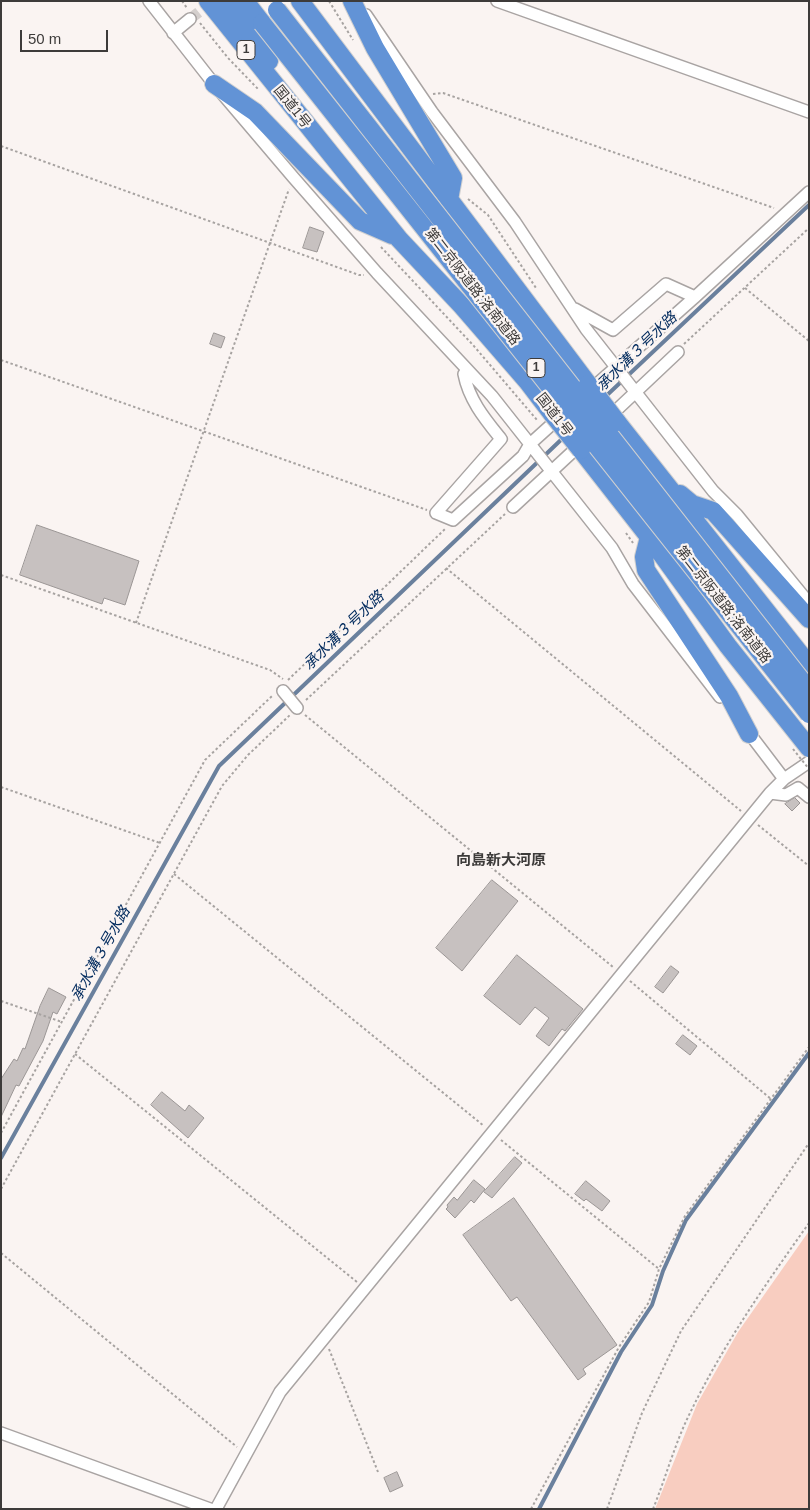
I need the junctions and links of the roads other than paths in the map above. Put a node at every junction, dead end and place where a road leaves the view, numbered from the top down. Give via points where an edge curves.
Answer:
1 (149, 1) edge
2 (208, 1) edge
3 (228, 1) edge
4 (245, 1) edge
5 (270, 1) edge
6 (300, 1) edge
7 (352, 1) edge
8 (357, 1) edge
9 (498, 1) edge
10 (190, 19) tunnel mouth
11 (173, 32) junction
12 (214, 84) junction
13 (284, 98) junction
14 (809, 112) edge
15 (809, 192) edge
16 (449, 200) junction
17 (398, 239) junction
18 (695, 297) junction
19 (573, 308) junction
20 (678, 352) road end
21 (618, 369) junction
22 (466, 370) junction
23 (637, 392) junction
24 (532, 447) junction
25 (550, 470) junction
26 (668, 488) junction
27 (513, 507) road end
28 (649, 537) junction
29 (809, 603) edge
30 (809, 619) edge
31 (809, 665) edge
32 (809, 690) edge
33 (278, 693) road end
34 (297, 708) road end
35 (809, 714) edge
36 (749, 734) junction
37 (801, 745) edge
38 (809, 762) edge
39 (784, 779) junction
40 (770, 793) junction
41 (809, 797) edge
42 (1, 1433) edge
43 (210, 1509) edge
44 (216, 1509) edge

1 - 11 street
2 - 13 highway, 国道1号 / 1
3 - 13 highway via 269,62
4 - 35 highway, 第二京阪道路;洛南道路 / 1, bridge
5 - 32 highway, 第二京阪道路;洛南道路 / 1, bridge
6 - 16 highway, 1
7 - 16 highway via 375,48 453,178
8 - 19 street via 420,95 515,222
9 - 14 street
10 - 11 street
11 - 12 street
12 - 17 highway via 255,112 360,221
12 - 22 street via 377,273
13 - 17 highway, 国道1号 / 1
15 - 18 street
16 - 26 highway, 1, bridge
17 - 28 highway, 国道1号 / 1, bridge via 462,306 554,415
18 - 19 street via 666,284 613,330
18 - 21 street
19 - 21 street
20 - 23 street
21 - 23 street
21 - 24 street
22 - 24 street via 492,396
22 - 24 street via 466,384 475,406 501,439 436,513 453,520
23 - 25 street
23 - 29 street via 712,490
24 - 25 street
25 - 27 street
25 - 36 street via 612,548 633,584
26 - 30 highway via 679,492 692,504 713,511
26 - 31 highway, 1
28 - 36 highway via 644,558 646,570 730,696
28 - 37 highway, 国道1号 / 1
33 - 34 street
36 - 39 street
38 - 39 street
39 - 40 street
40 - 41 street via 786,795 798,788
40 - 44 street via 280,1392
42 - 43 street

